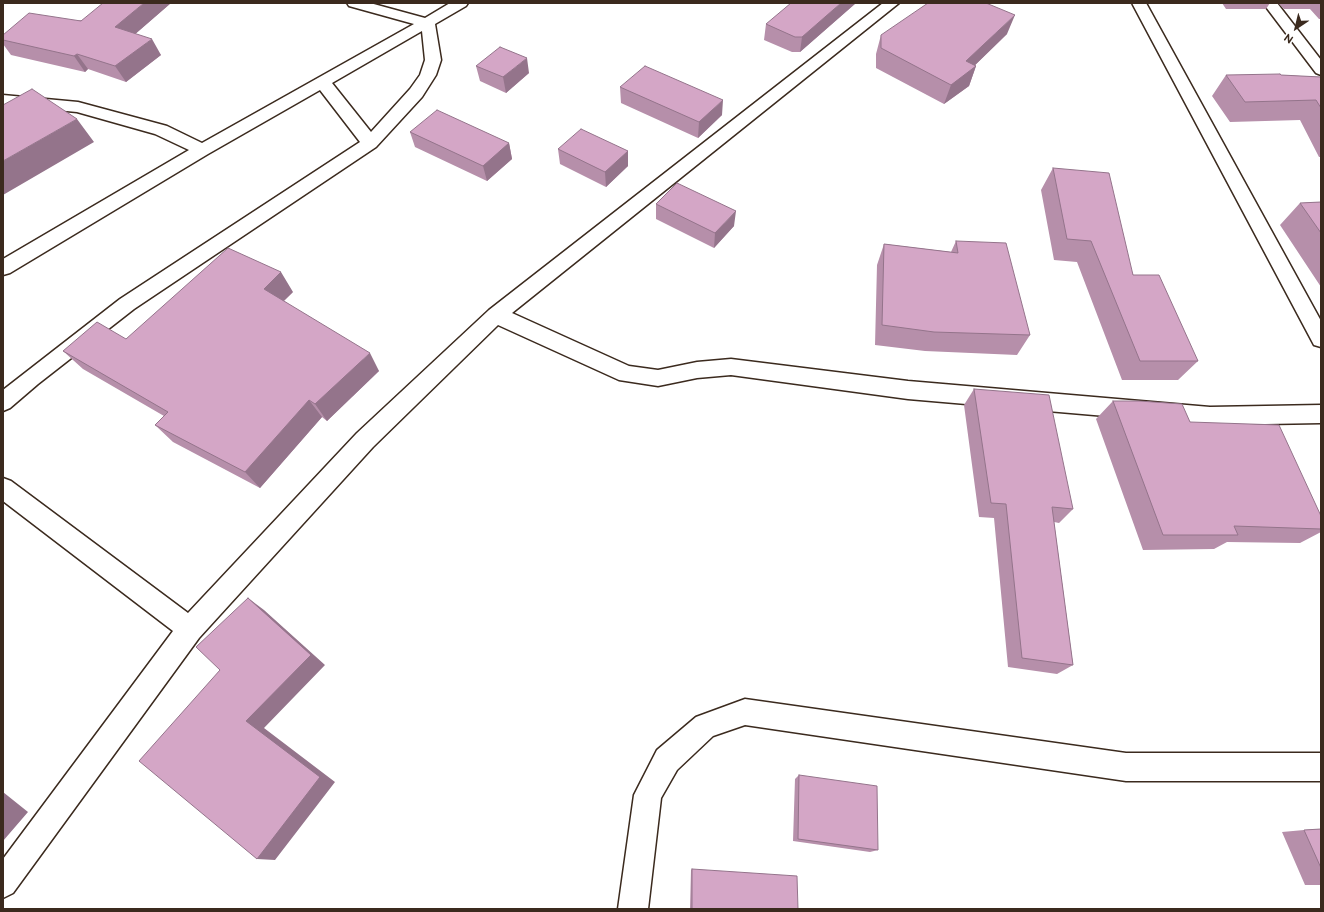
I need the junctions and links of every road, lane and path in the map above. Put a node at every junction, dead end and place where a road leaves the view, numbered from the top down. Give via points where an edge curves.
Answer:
1 (354, 3) edge
2 (461, 3) edge
3 (892, 3) edge
4 (1139, 3) edge
5 (1270, 3) edge
6 (428, 23) junction
7 (1321, 70) edge
8 (322, 81) junction
9 (3, 100) edge
10 (370, 143) junction
11 (202, 150) junction
12 (3, 268) edge
13 (496, 315) junction
14 (1321, 339) edge
15 (3, 402) edge
16 (1321, 414) edge
17 (3, 488) edge
18 (190, 629) junction
19 (1321, 767) edge
20 (3, 883) edge
21 (634, 909) edge

1 - 6 street
2 - 6 street
3 - 13 street
4 - 14 street
5 - 7 street
6 - 8 street
6 - 10 street via 433,60 428,75 416,94
8 - 10 street
8 - 11 street
9 - 11 street via 78,107 162,130
10 - 15 street via 127,304
11 - 12 street
13 - 16 street via 626,374 658,378 697,370 731,367 908,390 1210,416
13 - 18 street via 365,440
17 - 18 street
18 - 20 street
19 - 21 street via 1126,767 745,712 705,726 667,760 648,795

